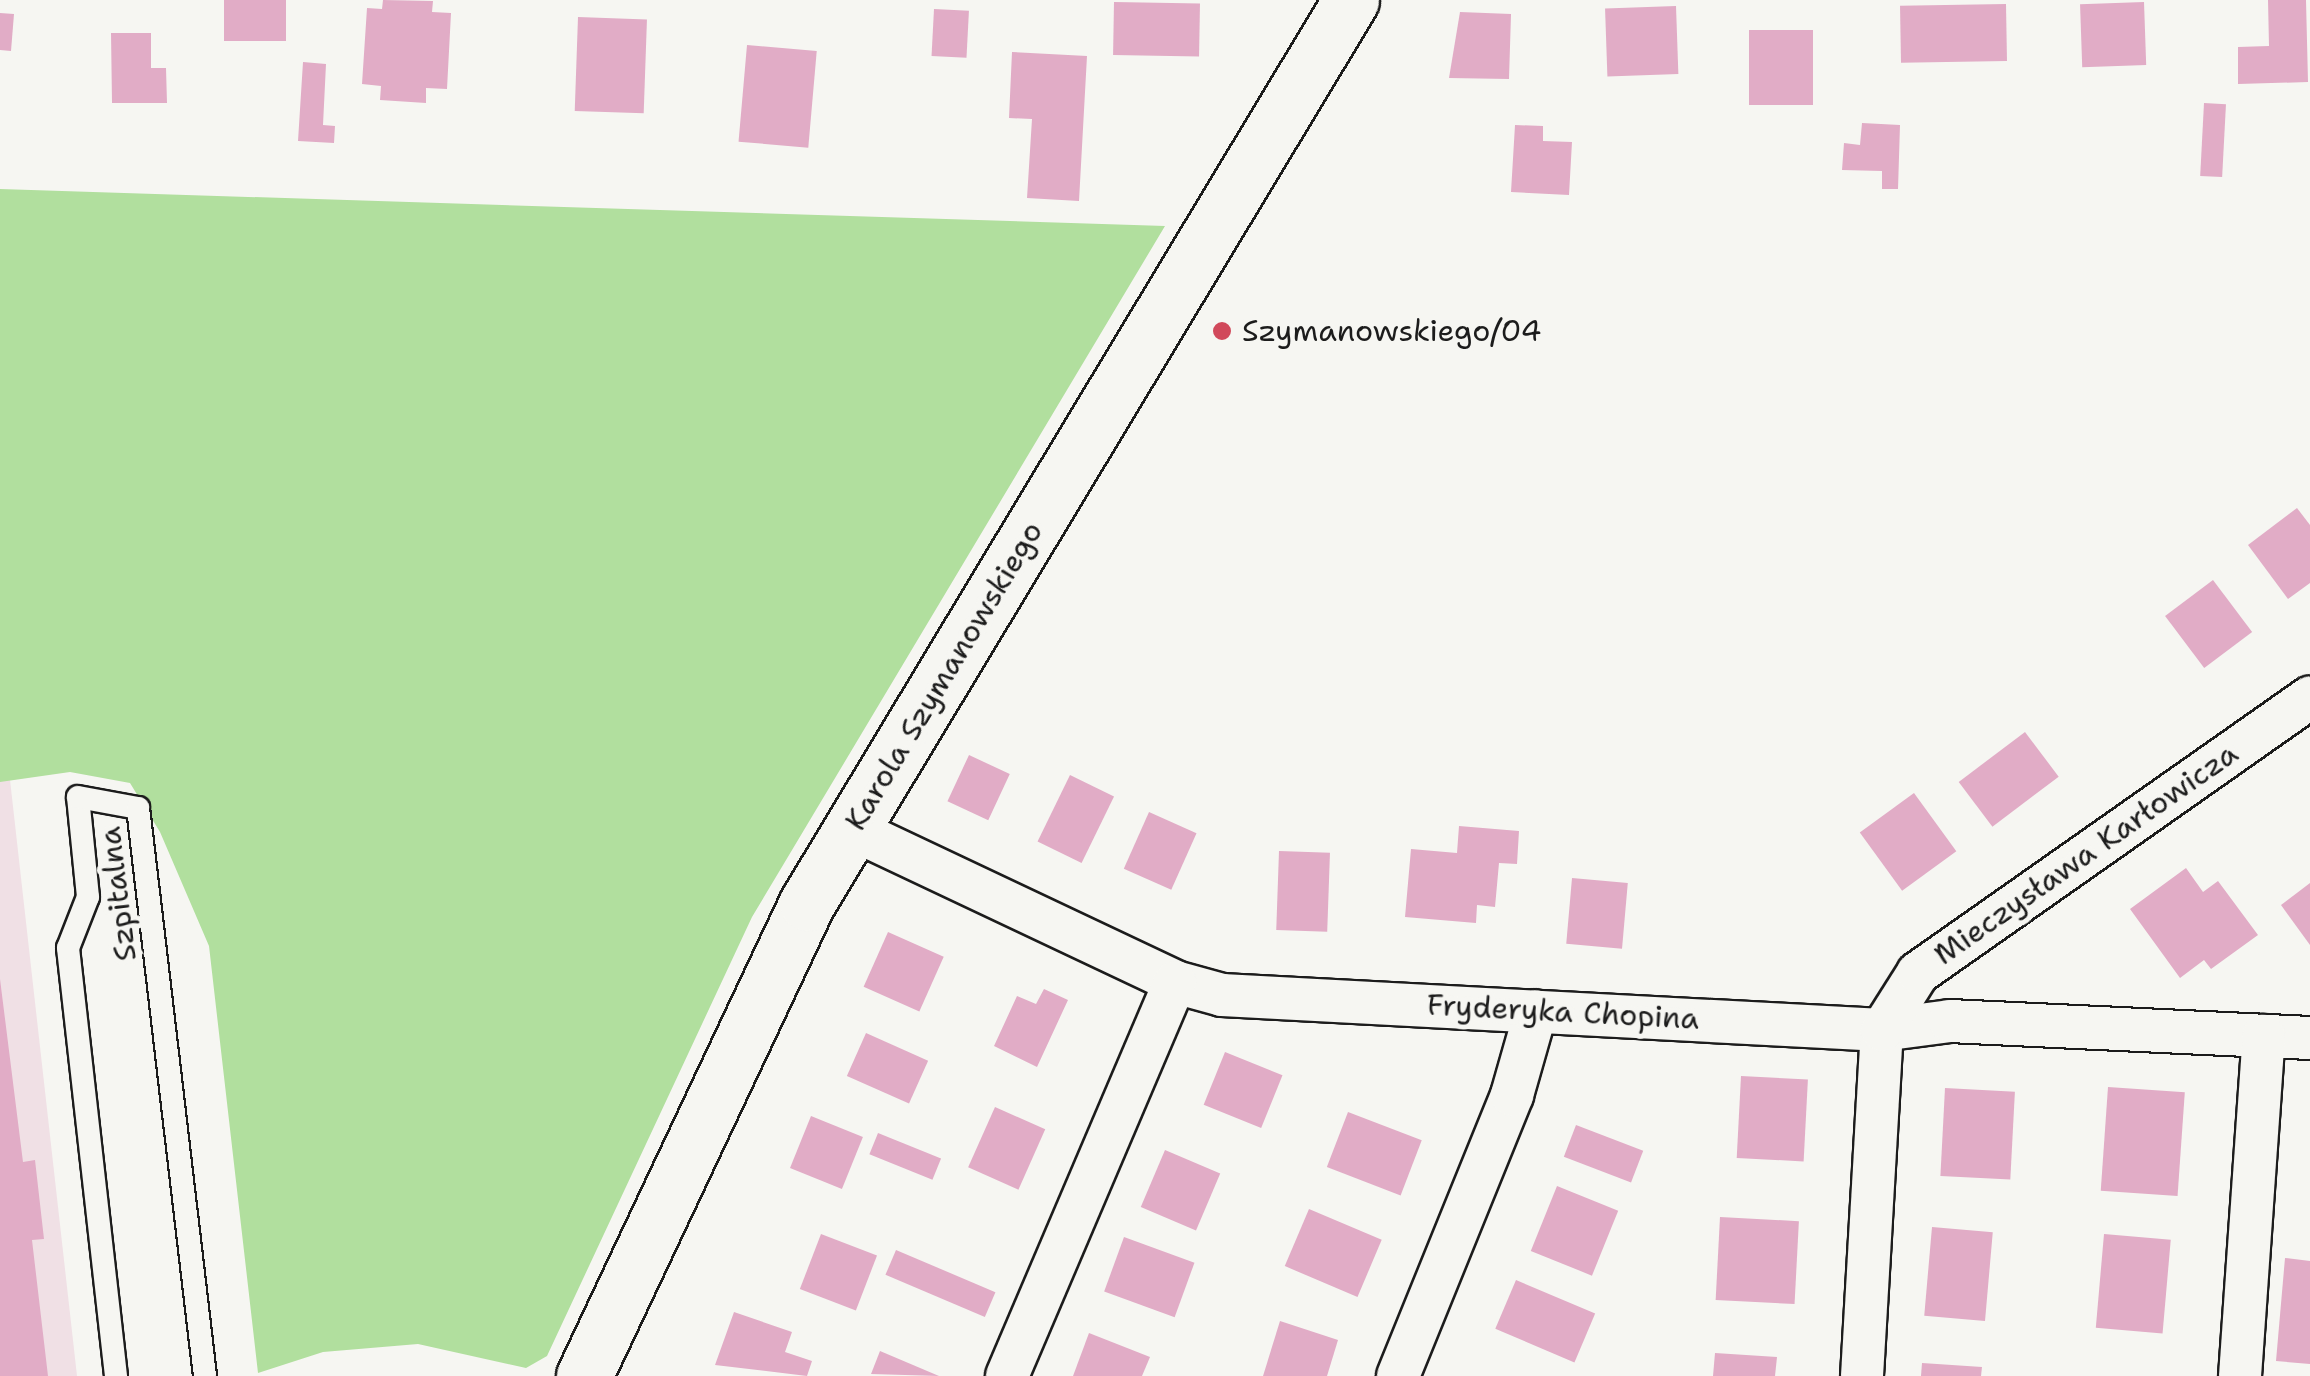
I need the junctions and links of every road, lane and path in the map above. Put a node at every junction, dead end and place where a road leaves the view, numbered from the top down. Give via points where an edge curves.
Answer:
1 (1350, 0) edge
2 (2310, 698) edge
3 (852, 829) junction
4 (1175, 982) junction
5 (1536, 1012) junction
6 (1882, 1030) junction
7 (2264, 1036) junction
8 (2310, 1038) edge
9 (116, 1376) edge
10 (205, 1376) edge
11 (584, 1376) edge
12 (1007, 1376) edge
13 (1398, 1376) edge
14 (1862, 1376) edge
15 (2240, 1376) edge

1 - 3 street, Karola Szymanowskiego
2 - 6 street, Mieczysława Karłowicza via 1918,973
3 - 4 street, Fryderyka Chopina
3 - 11 street, Karola Szymanowskiego via 746,1018
4 - 5 street, Fryderyka Chopina via 1222,995
4 - 12 street
5 - 6 street, Fryderyka Chopina
5 - 13 street via 1512,1095
6 - 7 street, Fryderyka Chopina via 1950,1021
6 - 14 street
7 - 8 street, Fryderyka Chopina
7 - 15 street
9 - 10 lane, Szpitalna via 68,948 88,897 78,797 138,808

